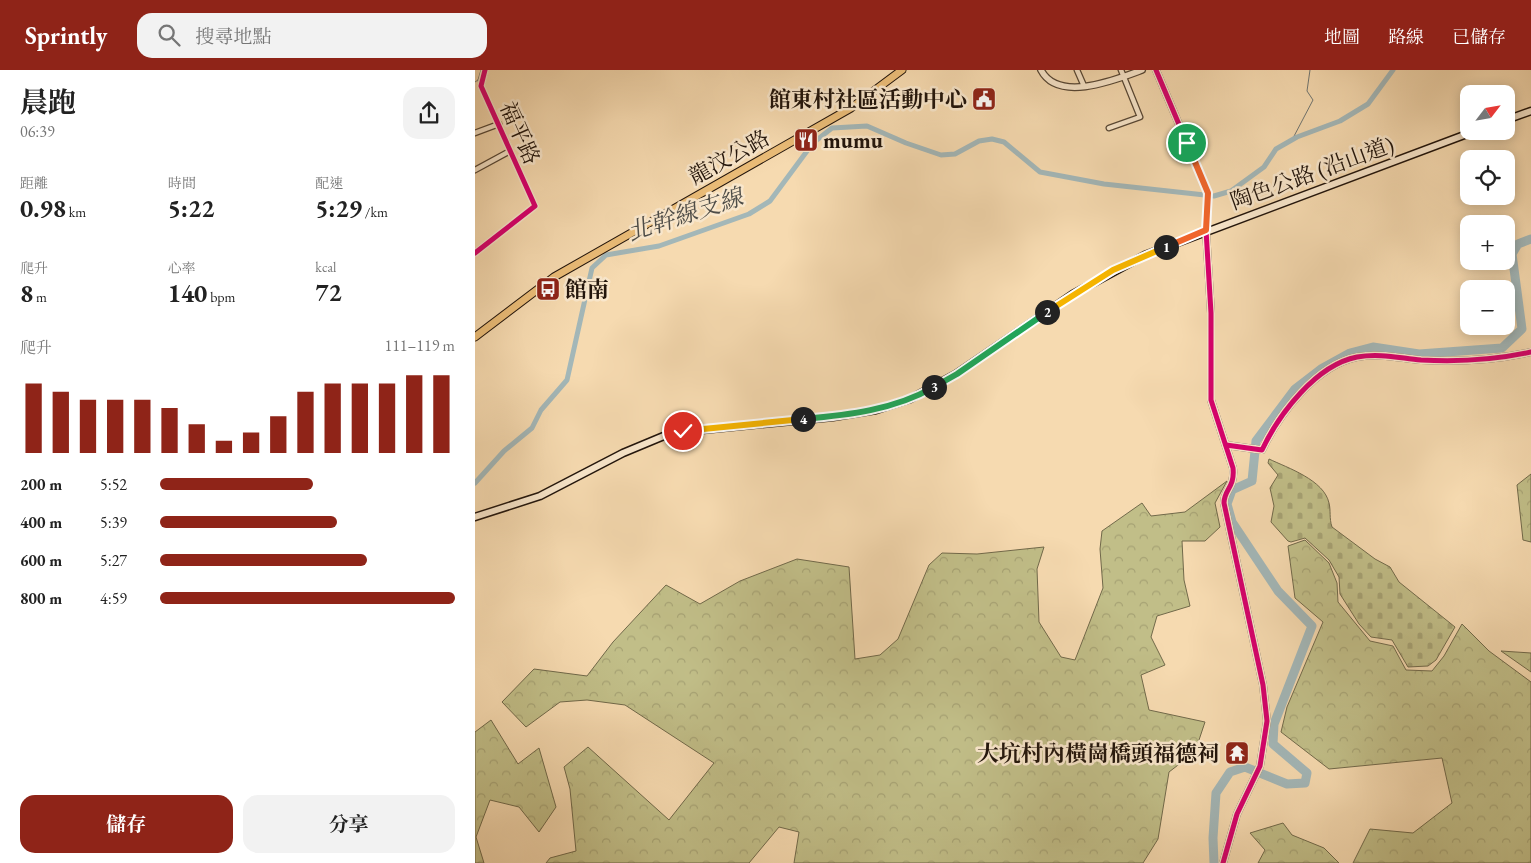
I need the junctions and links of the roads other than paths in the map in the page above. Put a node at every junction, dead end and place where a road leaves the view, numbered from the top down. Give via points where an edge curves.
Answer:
1 (485, 70) edge
2 (902, 70) edge
3 (1041, 70) edge
4 (1077, 70) edge
5 (1121, 70) edge
6 (1142, 70) edge
7 (1156, 70) edge
8 (1124, 77) junction
9 (1084, 86) junction
10 (1531, 111) edge
11 (1515, 117) edge
12 (499, 124) junction
13 (1109, 128) dead end
14 (475, 133) edge
15 (1460, 137) edge
16 (510, 152) junction
17 (475, 170) edge
18 (1206, 230) junction
19 (475, 253) edge
20 (475, 337) edge
21 (1531, 352) edge
22 (1226, 445) junction
23 (475, 517) edge
24 (1223, 863) edge

1 - 12 street, 福平路 via 481,86
2 - 20 main road, 龍汶公路 via 851,108 554,277
3 - 9 street via 1055,84 1071,88
4 - 9 street
5 - 8 street
6 - 8 street
7 - 18 street via 1208,193
8 - 9 street
8 - 13 street via 1140,117
10 - 11 main road
12 - 14 street
12 - 16 street, 福平路
15 - 18 main road, 陶色公路 (沿山道)
16 - 17 street
16 - 19 street, 福平路 via 534,208
18 - 22 street via 1211,313 1211,400
18 - 23 main road, 陶色公路 (沿山道) via 1113,270 957,374 910,399 848,415 671,433 623,453 547,493
21 - 22 street via 1455,361 1387,355 1356,358 1334,367 1309,384 1270,433 1262,450
22 - 24 street via 1235,480 1224,497 1224,503 1263,685 1267,721 1260,766 1237,814

